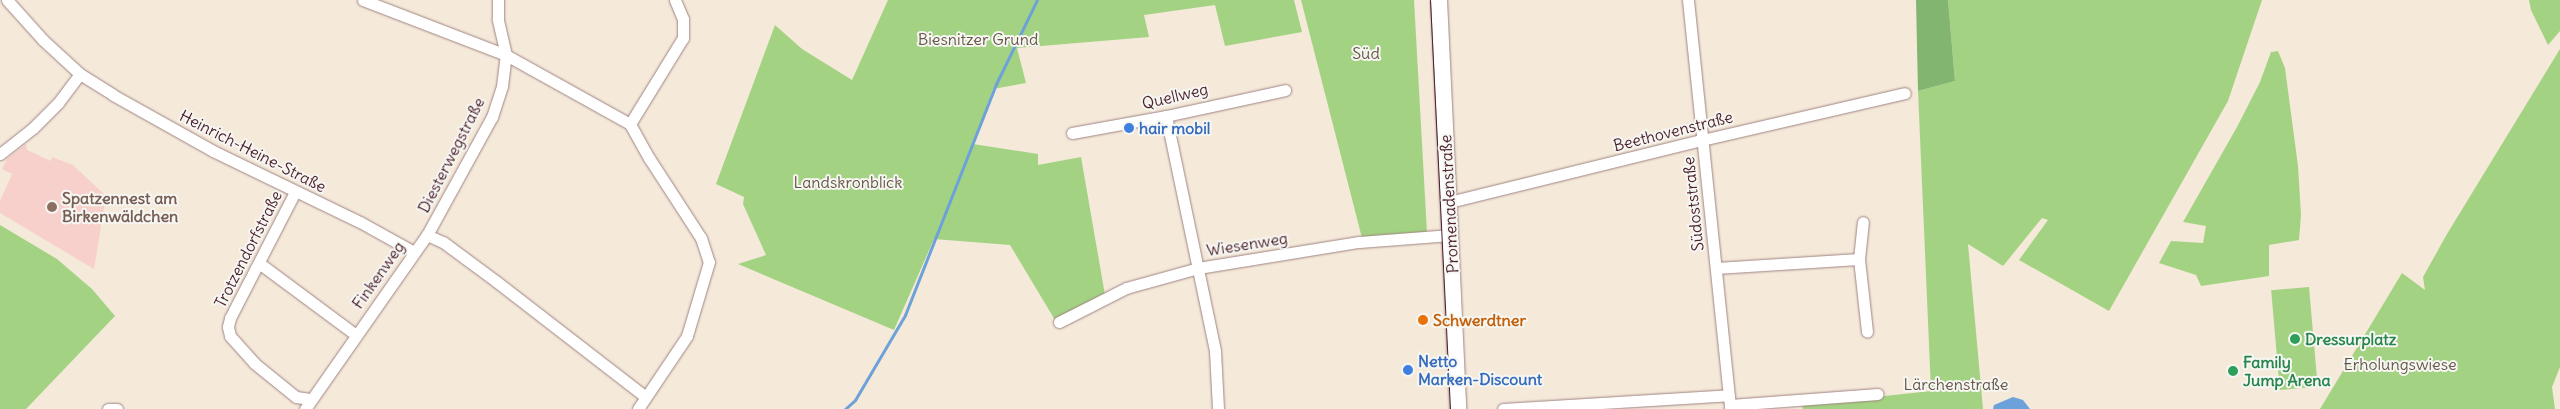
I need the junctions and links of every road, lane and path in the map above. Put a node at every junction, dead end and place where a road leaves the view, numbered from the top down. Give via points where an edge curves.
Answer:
1 (7, 0) edge
2 (363, 0) edge
3 (498, 0) edge
4 (674, 0) edge
5 (1439, 0) edge
6 (1688, 0) edge
7 (506, 55) junction
8 (80, 74) junction
9 (1285, 90) dead end
10 (1906, 93) dead end
11 (1166, 116) junction
12 (630, 124) junction
13 (1072, 133) dead end
14 (1702, 140) junction
15 (0, 154) edge
16 (295, 192) junction
17 (1449, 202) junction
18 (1863, 222) dead end
19 (427, 235) junction
20 (1450, 235) junction
21 (414, 252) junction
22 (1859, 258) junction
23 (259, 264) junction
24 (1198, 268) junction
25 (1716, 268) junction
26 (1059, 322) dead end
27 (1867, 332) dead end
28 (356, 335) junction
29 (1878, 394) dead end
30 (646, 397) junction
31 (1730, 403) edge
32 (308, 404) edge
33 (108, 409) edge
34 (117, 409) edge
35 (638, 409) edge
36 (1218, 409) edge
37 (1458, 409) edge
38 (1504, 409) edge

1 - 8 street, Heinrich-Heine-Straße
2 - 7 street
3 - 7 street, Diesterwegstraße via 498,19
4 - 12 street via 683,19 683,38
5 - 17 main road, Promenadenstraße
6 - 14 street, Südoststraße
7 - 12 street
7 - 19 street, Diesterwegstraße via 502,86 492,117
8 - 15 street via 33,128
8 - 16 street, Heinrich-Heine-Straße via 213,151
9 - 11 street, Quellweg
10 - 14 street, Beethovenstraße
11 - 13 street, Quellweg
11 - 24 street
12 - 30 street via 648,158 701,238 709,262 687,336
14 - 17 street, Beethovenstraße
14 - 25 street, Südoststraße
16 - 21 street, Heinrich-Heine-Straße
16 - 23 street, Trotzendorfstraße
17 - 20 main road, Promenadenstraße
18 - 22 street
19 - 21 street, Finkenweg
19 - 30 street via 443,242 489,276
20 - 24 street, Wiesenweg via 1360,242
20 - 37 main road, Promenadenstraße
21 - 28 street, Finkenweg
22 - 25 street
22 - 27 street
23 - 28 street, Finkenweg
23 - 32 street, Trotzendorfstraße via 230,318 230,336 254,363
24 - 26 street, Wiesenweg via 1126,288
24 - 36 street via 1215,351
25 - 31 street, Südoststraße
28 - 32 street, Finkenweg
29 - 31 street
30 - 35 street
31 - 38 street
33 - 34 street

